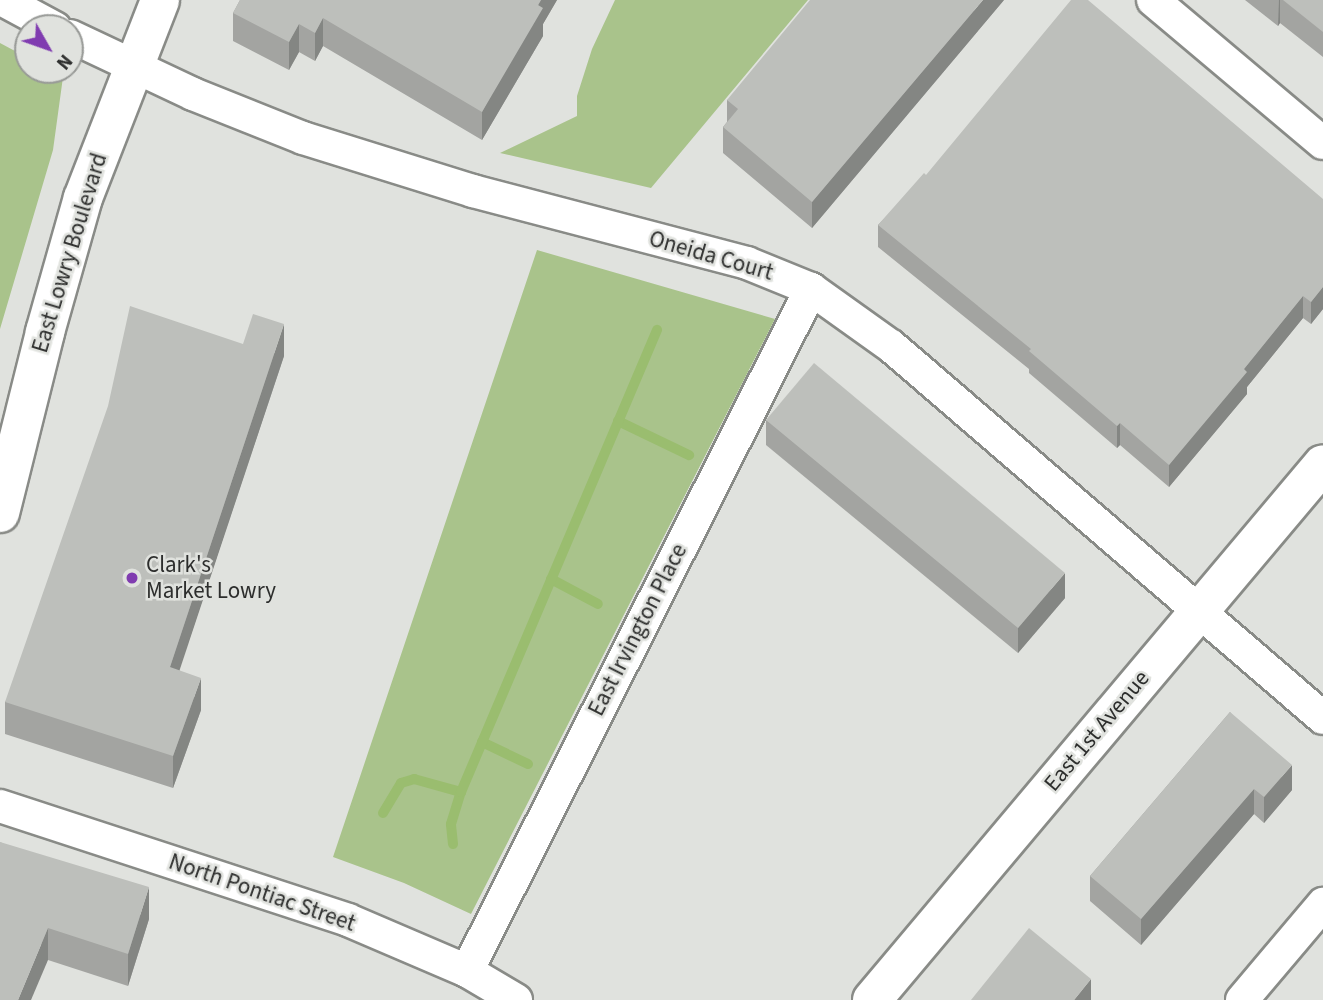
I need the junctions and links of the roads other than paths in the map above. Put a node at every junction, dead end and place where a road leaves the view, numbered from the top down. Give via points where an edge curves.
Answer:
1 (4, 0) edge
2 (160, 0) edge
3 (1153, 0) edge
4 (30, 14) edge
5 (84, 43) edge
6 (133, 67) junction
7 (1323, 143) edge
8 (811, 289) junction
9 (1323, 464) edge
10 (0, 513) edge
11 (1198, 610) junction
12 (1323, 718) edge
13 (0, 806) edge
14 (1323, 904) edge
15 (467, 971) junction
16 (516, 1000) edge
17 (872, 1000) edge
18 (1242, 1000) edge

1 - 4 street
2 - 6 street, East Lowry Boulevard
3 - 7 street
5 - 6 street, Oneida Court
6 - 8 street, Oneida Court via 303,138 508,201 747,263
6 - 10 street, East Lowry Boulevard via 76,221
8 - 11 street, Oneida Court via 891,346
8 - 15 street, East Irvington Place
9 - 11 street, East 1st Avenue
11 - 12 street, Oneida Court
11 - 17 street, East 1st Avenue
13 - 15 street, North Pontiac Street via 348,920
14 - 18 street
15 - 16 street, North Pontiac Street

